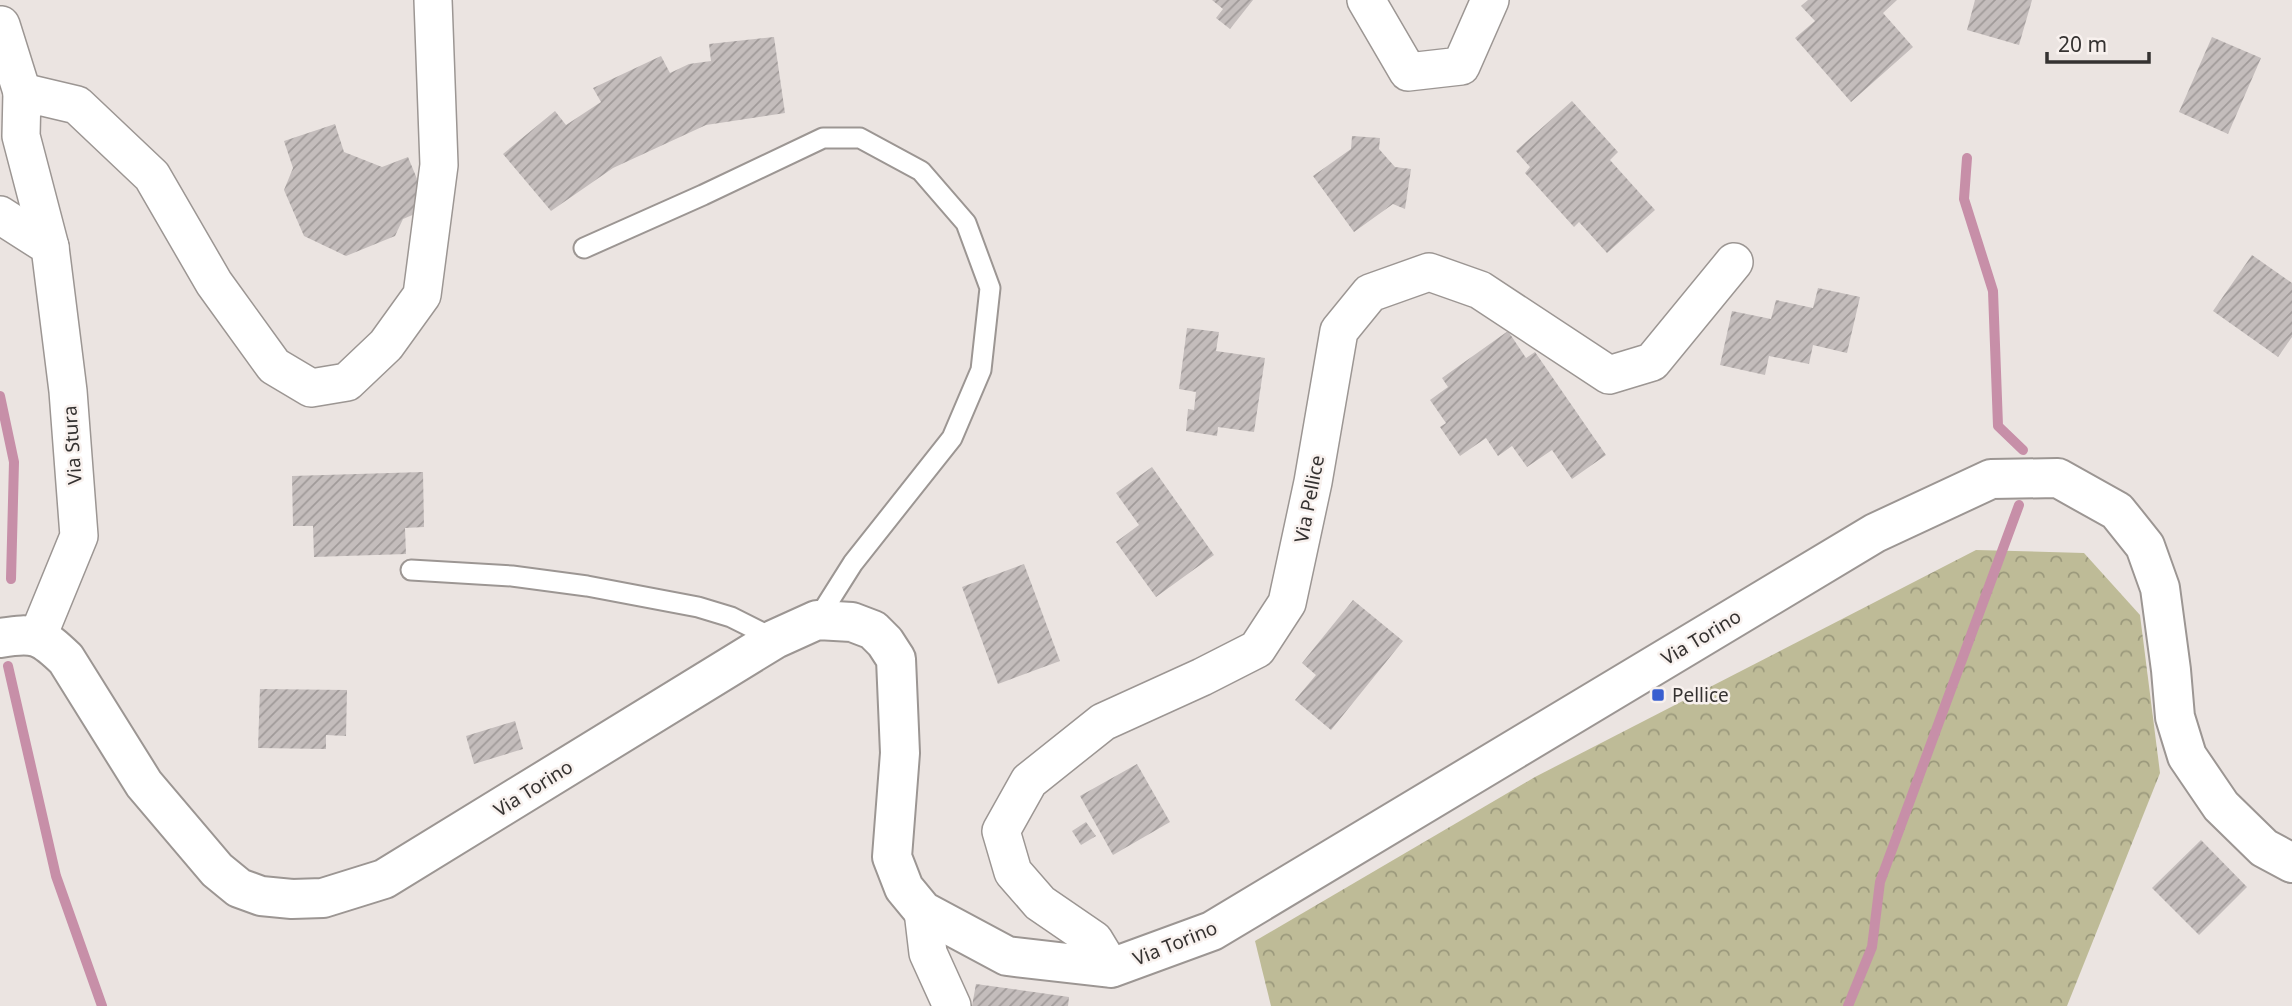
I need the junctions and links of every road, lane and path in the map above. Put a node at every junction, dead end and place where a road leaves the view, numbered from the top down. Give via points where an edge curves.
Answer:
1 (433, 0) edge
2 (1366, 0) edge
3 (1490, 0) edge
4 (1, 24) edge
5 (22, 92) junction
6 (0, 215) edge
7 (50, 247) junction
8 (584, 248) dead end
9 (1734, 262) dead end
10 (411, 570) dead end
11 (817, 620) junction
12 (38, 636) junction
13 (0, 638) edge
14 (775, 639) junction
15 (2292, 863) edge
16 (923, 911) junction
17 (1111, 968) junction
18 (952, 1006) edge

1 - 5 street via 439,165 422,295 386,345 347,382 311,388 274,366 215,283 152,176 77,105
2 - 3 street via 1408,72 1461,66
4 - 5 street, Via Stura
5 - 7 street, Via Stura via 21,136
6 - 7 street
7 - 12 street, Via Stura via 68,391 79,536
8 - 11 lane via 823,138 860,138 921,172 966,223 990,288 981,370 952,438 853,564
9 - 17 street, Via Pellice via 1653,362 1609,375 1480,290 1429,272 1370,293 1339,331 1287,603 1256,649 1103,722 1029,781 1001,831 1013,872 1040,903 1094,940
10 - 14 lane via 512,576 600,588 698,607
11 - 14 main road, Via Torino
11 - 16 main road, Via Torino via 852,622 873,630 895,659 900,753 892,857 904,888
12 - 13 main road
12 - 14 main road, Via Torino via 66,659 144,784 217,870 239,888 292,899 323,898 384,879
15 - 17 main road, Via Torino via 2264,848 2221,806 2187,756 2175,717 2160,588 2145,546 2117,511 2058,478 1991,479 1875,533 1212,931
16 - 17 main road, Via Torino via 1007,956
16 - 18 street via 928,953

